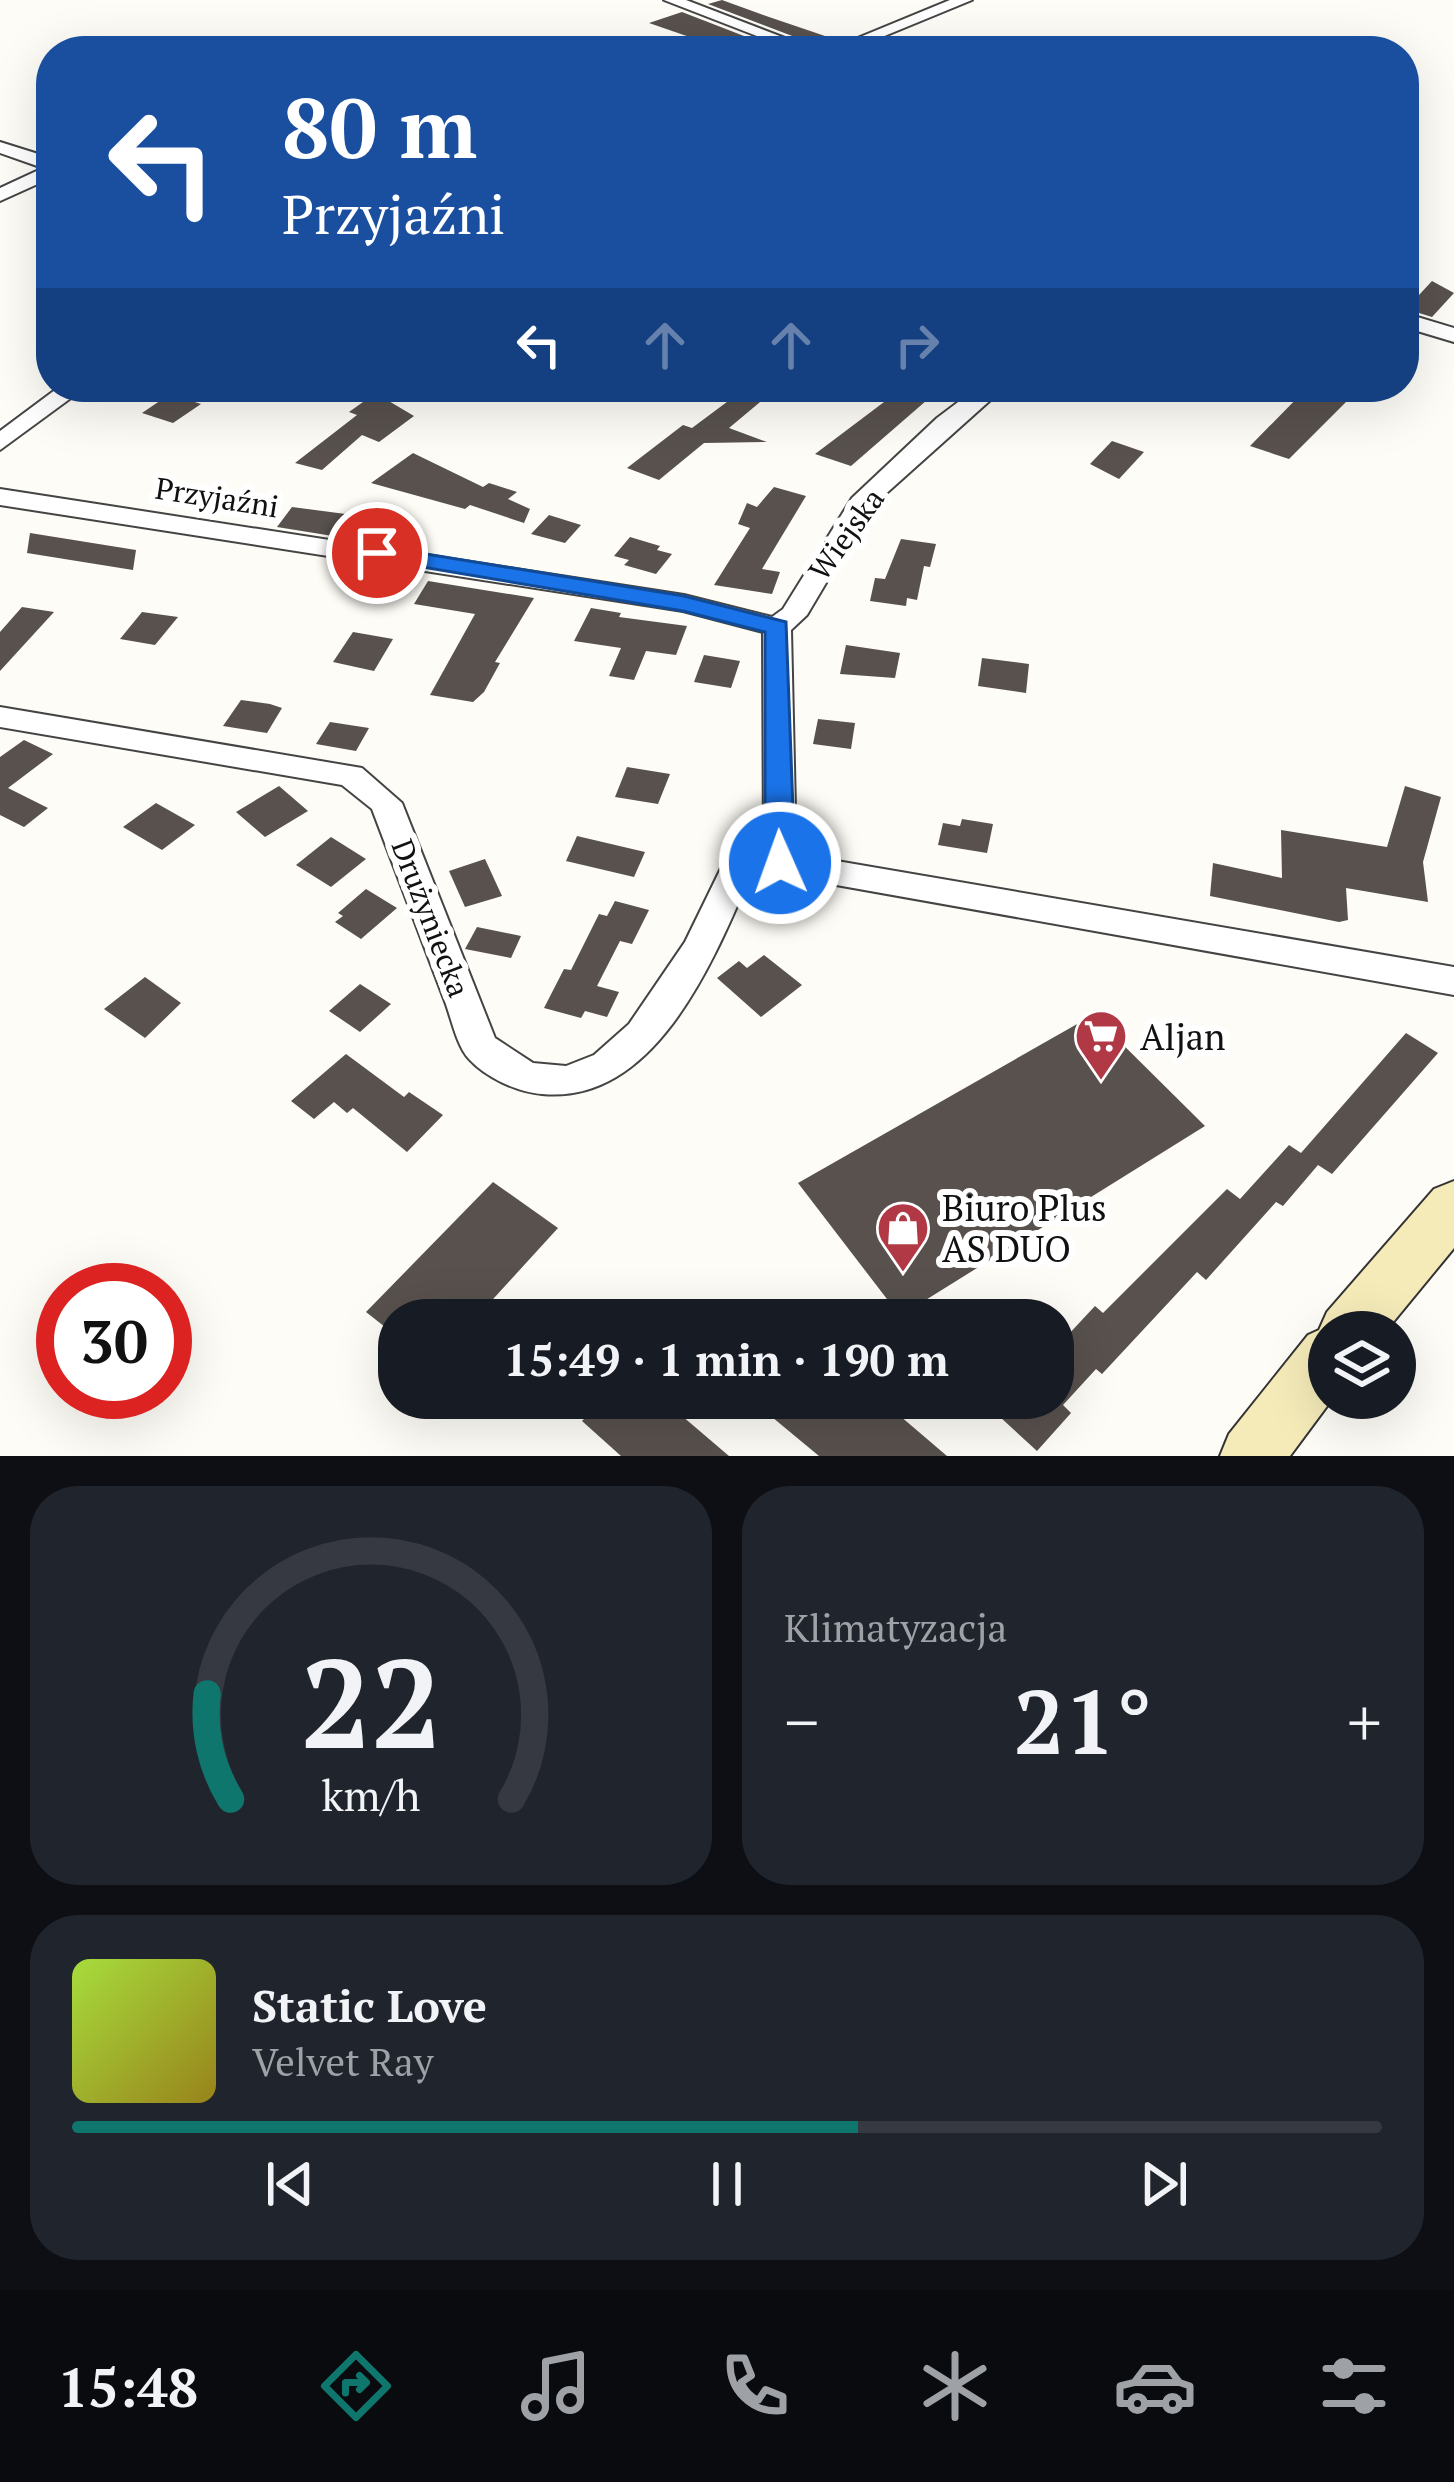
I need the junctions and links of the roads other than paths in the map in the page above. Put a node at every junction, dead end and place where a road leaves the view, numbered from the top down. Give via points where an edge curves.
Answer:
1 (672, 0) edge
2 (964, 0) edge
3 (770, 36) edge
4 (872, 36) edge
5 (0, 147) edge
6 (36, 162) edge
7 (36, 176) edge
8 (0, 195) edge
9 (1419, 324) edge
10 (1454, 334) edge
11 (54, 402) edge
12 (973, 402) edge
13 (0, 443) edge
14 (0, 497) edge
15 (777, 627) junction
16 (0, 717) edge
17 (780, 863) junction
18 (1454, 981) edge
19 (1454, 1206) edge
20 (1366, 1311) edge
21 (1308, 1382) edge
22 (1251, 1456) edge

1 - 3 street
2 - 4 street
5 - 6 street
7 - 8 street
9 - 10 street
11 - 13 street
12 - 15 street, Wiejska via 860,503 793,615
14 - 15 street, Przyjaźni via 661,599
15 - 17 street
16 - 17 street, Drużyniecka via 351,776 386,803 482,1048 507,1072 538,1078 597,1075 658,1019 739,865
17 - 18 street
19 - 20 main road
21 - 22 main road

